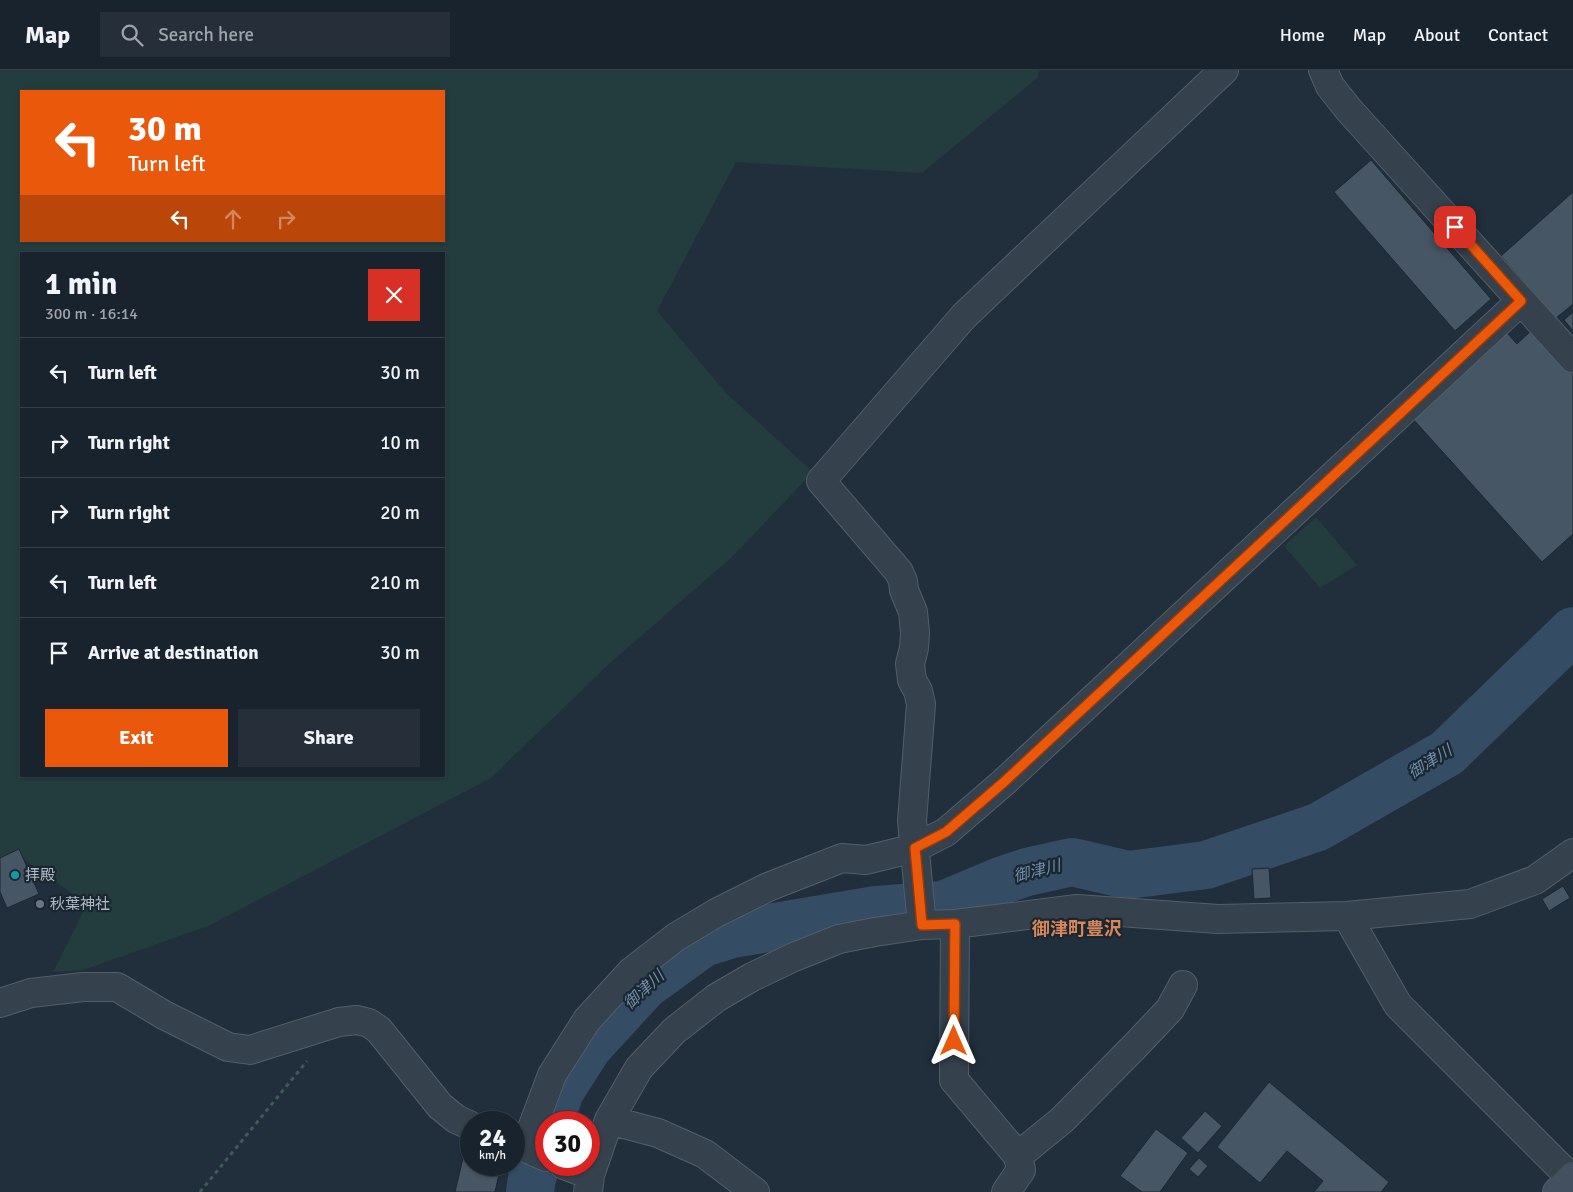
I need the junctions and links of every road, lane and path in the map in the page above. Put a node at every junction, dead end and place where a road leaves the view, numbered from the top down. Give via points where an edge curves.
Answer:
1 (1224, 70) edge
2 (1323, 70) edge
3 (1521, 301) junction
4 (1573, 358) edge
5 (915, 853) junction
6 (1573, 853) edge
7 (1347, 916) junction
8 (922, 918) junction
9 (955, 924) junction
10 (1183, 985) dead end
11 (0, 1003) edge
12 (308, 1059) dead end
13 (460, 1120) edge
14 (609, 1120) junction
15 (600, 1137) edge
16 (528, 1149) edge
17 (1018, 1156) junction
18 (1567, 1182) edge
19 (200, 1192) edge
20 (754, 1192) edge
21 (1006, 1192) edge

1 - 5 street via 964,316 821,481 899,572 912,612 915,633 910,664 921,704 912,821
2 - 3 street via 1330,86 1349,110
3 - 4 street
3 - 5 street via 1004,782 946,832
5 - 8 street
5 - 16 street via 866,860 842,858 768,886 676,937 639,965 586,1020 552,1074
6 - 7 street via 1535,880 1470,904
7 - 9 street via 1218,919 1078,909
7 - 18 street via 1398,1005
8 - 9 street
8 - 14 street via 839,939 752,977 716,998 674,1031 639,1068
9 - 17 street via 954,1080
10 - 17 street via 1170,1009 1137,1044 1062,1120
11 - 13 street via 30,993 116,987 228,1047 250,1050 339,1022 358,1020 379,1030 440,1106
12 - 19 path
14 - 15 street
14 - 20 street via 658,1133 705,1154
17 - 21 street via 1021,1170

